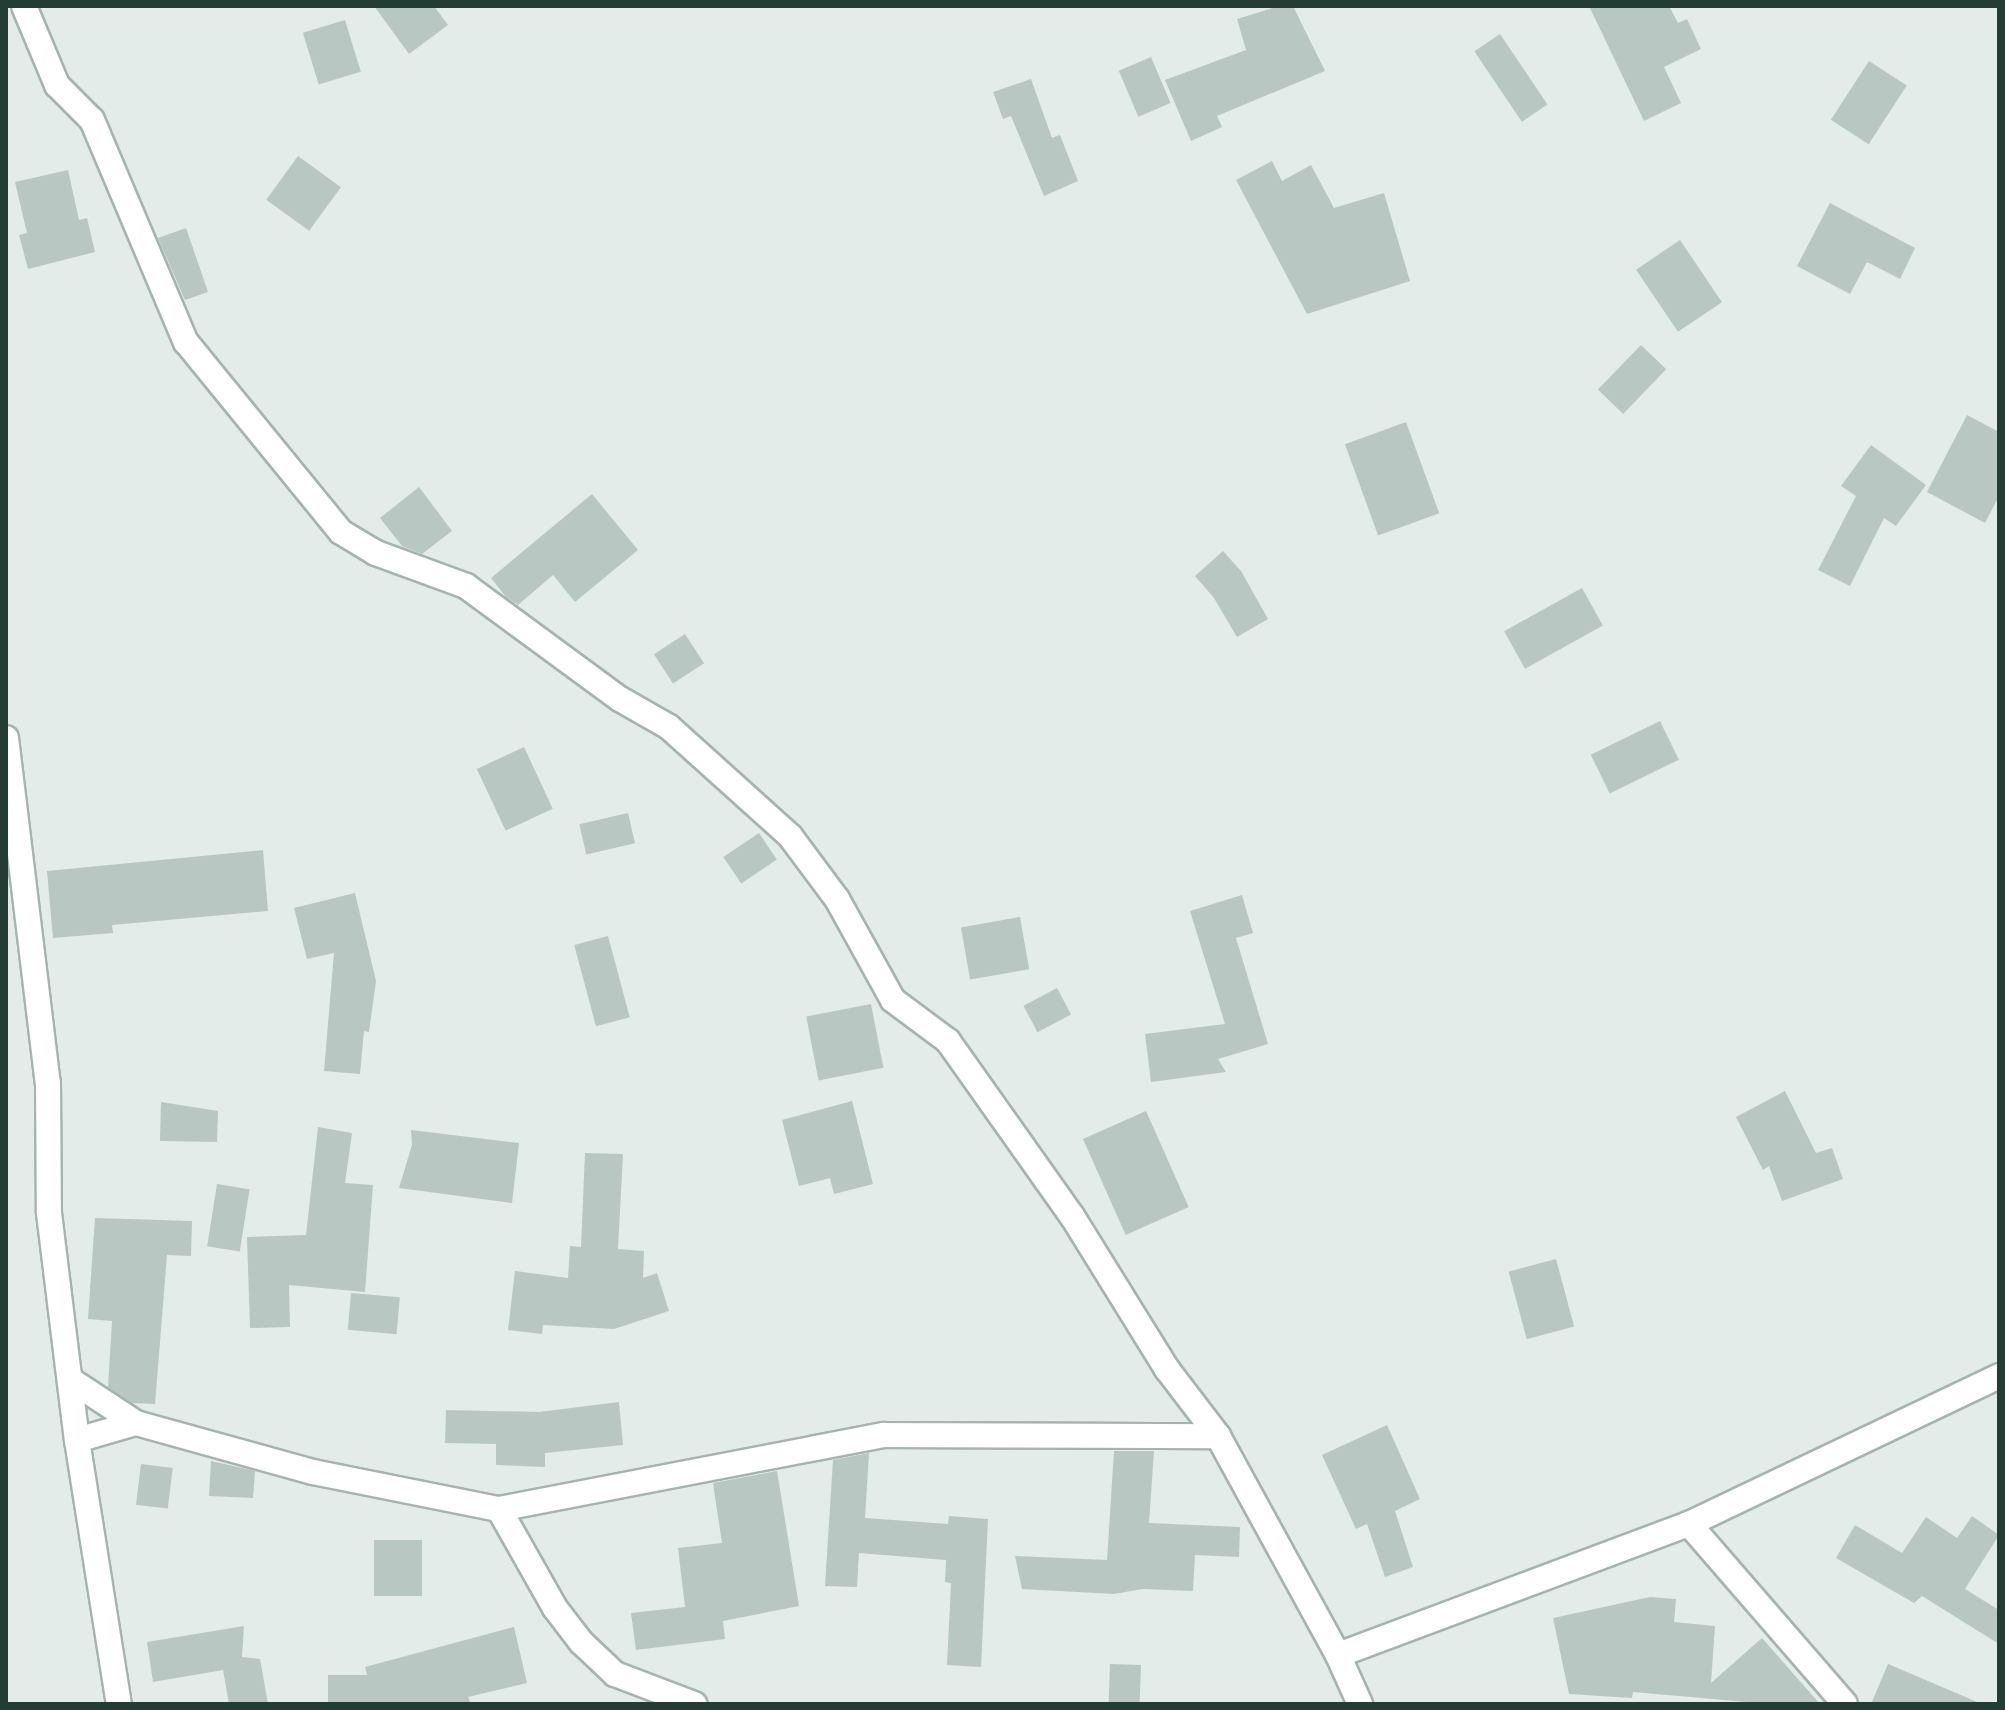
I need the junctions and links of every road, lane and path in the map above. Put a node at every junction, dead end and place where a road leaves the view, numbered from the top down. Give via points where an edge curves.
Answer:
1 (24, 6) edge
2 (6, 738) edge
3 (1999, 1376) edge
4 (72, 1381) junction
5 (136, 1423) junction
6 (1218, 1436) junction
7 (77, 1440) junction
8 (499, 1509) junction
9 (1689, 1524) junction
10 (1338, 1655) junction
11 (119, 1704) edge
12 (694, 1704) edge
13 (1360, 1704) edge
14 (1845, 1704) edge

1 - 6 street via 57,85 92,120 186,342 341,532 376,553 466,586 620,699 669,727 790,836 837,899 893,1000 948,1041 1072,1216 1167,1369
2 - 4 street via 48,1083 49,1213
3 - 9 street
4 - 5 street
4 - 7 street
5 - 7 street
5 - 8 street via 313,1472
6 - 8 street via 884,1435
6 - 10 street
7 - 11 street
8 - 12 street via 555,1608 581,1642 615,1674
9 - 10 street
9 - 14 street
10 - 13 street

